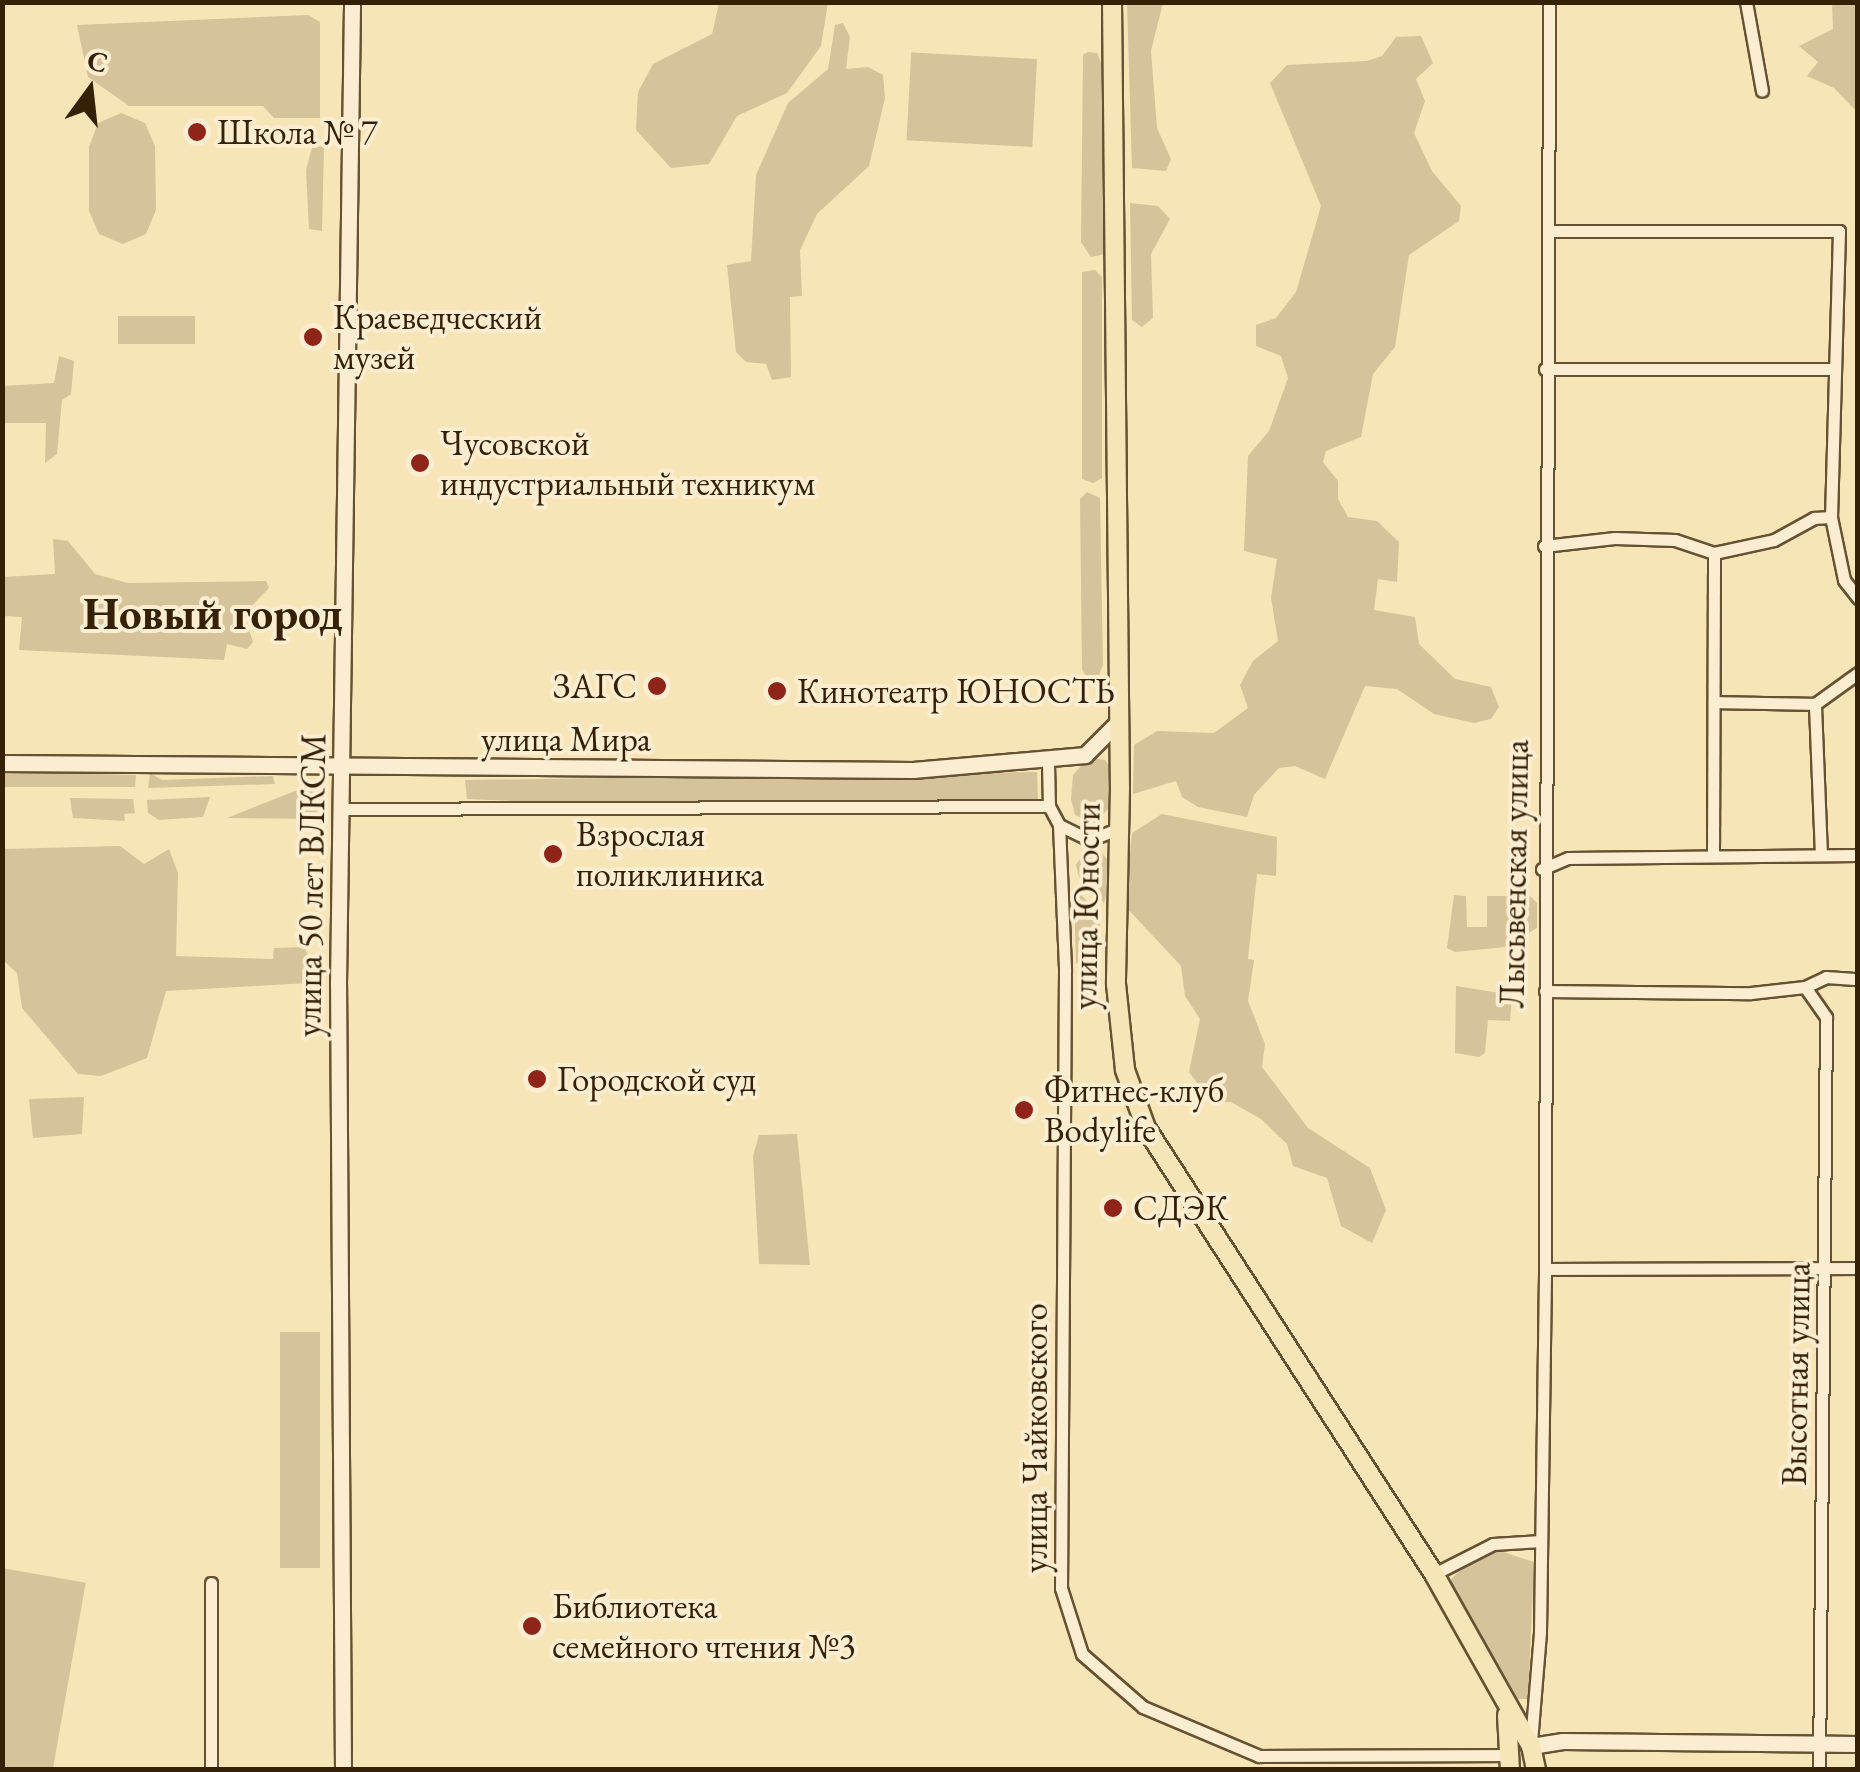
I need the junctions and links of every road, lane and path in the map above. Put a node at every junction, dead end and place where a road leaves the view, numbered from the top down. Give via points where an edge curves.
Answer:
1 (352, 2) edge
2 (1112, 2) edge
3 (1549, 2) edge
4 (1746, 2) edge
5 (1762, 91) dead end
6 (1550, 231) junction
7 (1546, 369) junction
8 (1834, 370) junction
9 (1831, 517) junction
10 (1544, 546) junction
11 (1714, 553) junction
12 (1858, 598) edge
13 (1858, 673) edge
14 (1715, 702) junction
15 (1814, 704) junction
16 (1115, 725) junction
17 (1048, 762) junction
18 (2, 763) edge
19 (344, 770) junction
20 (1049, 806) junction
21 (343, 810) junction
22 (1059, 824) junction
23 (1115, 830) junction
24 (1713, 854) junction
25 (1820, 855) junction
26 (1858, 855) edge
27 (1542, 869) junction
28 (1858, 979) edge
29 (1806, 987) junction
30 (1545, 990) junction
31 (1858, 1268) edge
32 (1545, 1269) junction
33 (1824, 1270) junction
34 (1541, 1541) junction
35 (1434, 1574) junction
36 (212, 1583) dead end
37 (1536, 1693) junction
38 (1504, 1704) junction
39 (1858, 1744) edge
40 (1818, 1745) junction
41 (1531, 1746) junction
42 (1510, 1762) edge
43 (1327, 1764) edge
44 (1386, 1764) edge
45 (211, 1770) edge
46 (342, 1770) edge
47 (1536, 1770) edge
48 (1819, 1770) edge

1 - 19 street, улица 50 лет ВЛКСМ via 340,542
2 - 16 main road, улица Юности
3 - 6 street, Лысьвенская улица
4 - 5 street
6 - 7 street, Лысьвенская улица
6 - 8 street via 1840,231
7 - 8 street
7 - 10 street, Лысьвенская улица
8 - 9 street
9 - 11 street via 1814,518 1774,540
9 - 12 street via 1844,580
10 - 11 street via 1675,540
10 - 27 street, Лысьвенская улица via 1549,730
11 - 14 street
13 - 15 street
14 - 15 street
14 - 24 street
15 - 25 street
16 - 17 street, улица Мира via 1085,755
16 - 23 main road, улица Юности
17 - 19 street, улица Мира via 859,771
17 - 20 street, улица Чайковского
18 - 19 street, улица Мира
19 - 21 street, улица 50 лет ВЛКСМ
20 - 21 street, улица Мира
20 - 22 street, улица Чайковского
21 - 46 street, улица 50 лет ВЛКСМ
22 - 23 street via 1090,840
22 - 43 street, улица Чайковского via 1065,970 1064,1600 1082,1654 1142,1707 1259,1756
23 - 35 main road, улица Юности via 1117,1030 1146,1128
24 - 25 street via 1741,860
24 - 27 street via 1568,858
25 - 26 street
27 - 30 street, Лысьвенская улица
28 - 29 street via 1826,977
29 - 30 street
29 - 33 street, Высотная улица via 1826,1017
30 - 32 street, Лысьвенская улица
31 - 33 street
32 - 33 street
32 - 34 street, Лысьвенская улица
33 - 40 street, Высотная улица
34 - 35 street via 1493,1544
34 - 37 street, Лысьвенская улица
35 - 38 main road, улица Юности
36 - 45 street
37 - 38 street via 1527,1705
37 - 41 street, Лысьвенская улица
38 - 41 main road, Лысьвенская улица
38 - 42 main road
39 - 40 street
40 - 41 street via 1628,1740
40 - 48 street, Высотная улица
41 - 42 main road
41 - 47 main road, Лысьвенская улица
42 - 44 street, улица Чайковского
43 - 44 street, улица Чайковского

